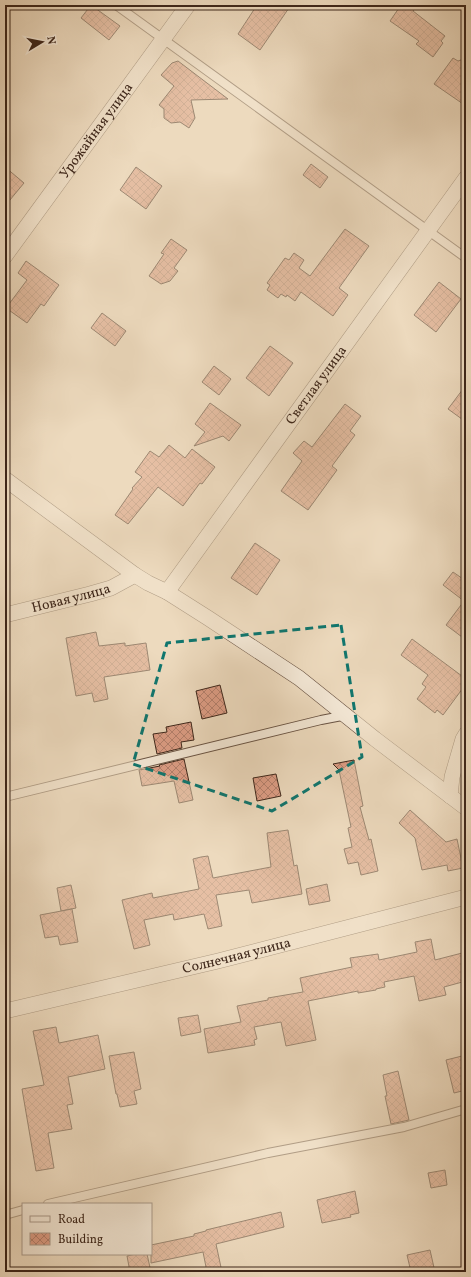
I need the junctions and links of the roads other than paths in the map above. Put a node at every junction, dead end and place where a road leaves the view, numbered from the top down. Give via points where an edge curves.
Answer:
1 (116, 5) edge
2 (188, 5) edge
3 (163, 40) junction
4 (466, 178) edge
5 (428, 230) junction
6 (5, 256) edge
7 (466, 258) edge
8 (5, 479) edge
9 (135, 575) junction
10 (167, 592) junction
11 (5, 615) edge
12 (347, 715) junction
13 (466, 734) edge
14 (450, 796) junction
15 (5, 797) edge
16 (466, 808) edge
17 (466, 897) edge
18 (5, 1010) edge
19 (466, 1109) edge
20 (52, 1203) edge
21 (22, 1210) edge
22 (5, 1215) edge

1 - 3 lane
2 - 3 street, Урожайная улица
3 - 5 lane
3 - 6 street, Урожайная улица
4 - 5 street, Светлая улица
5 - 7 lane
5 - 10 street, Светлая улица
8 - 9 street
9 - 10 street
9 - 11 street, Новая улица via 111,588
10 - 12 street via 262,652
12 - 14 street
12 - 15 lane
13 - 14 street via 452,777
14 - 16 street
17 - 18 street, Солнечная улица via 218,961
19 - 20 lane via 404,1127 268,1153
21 - 22 lane

